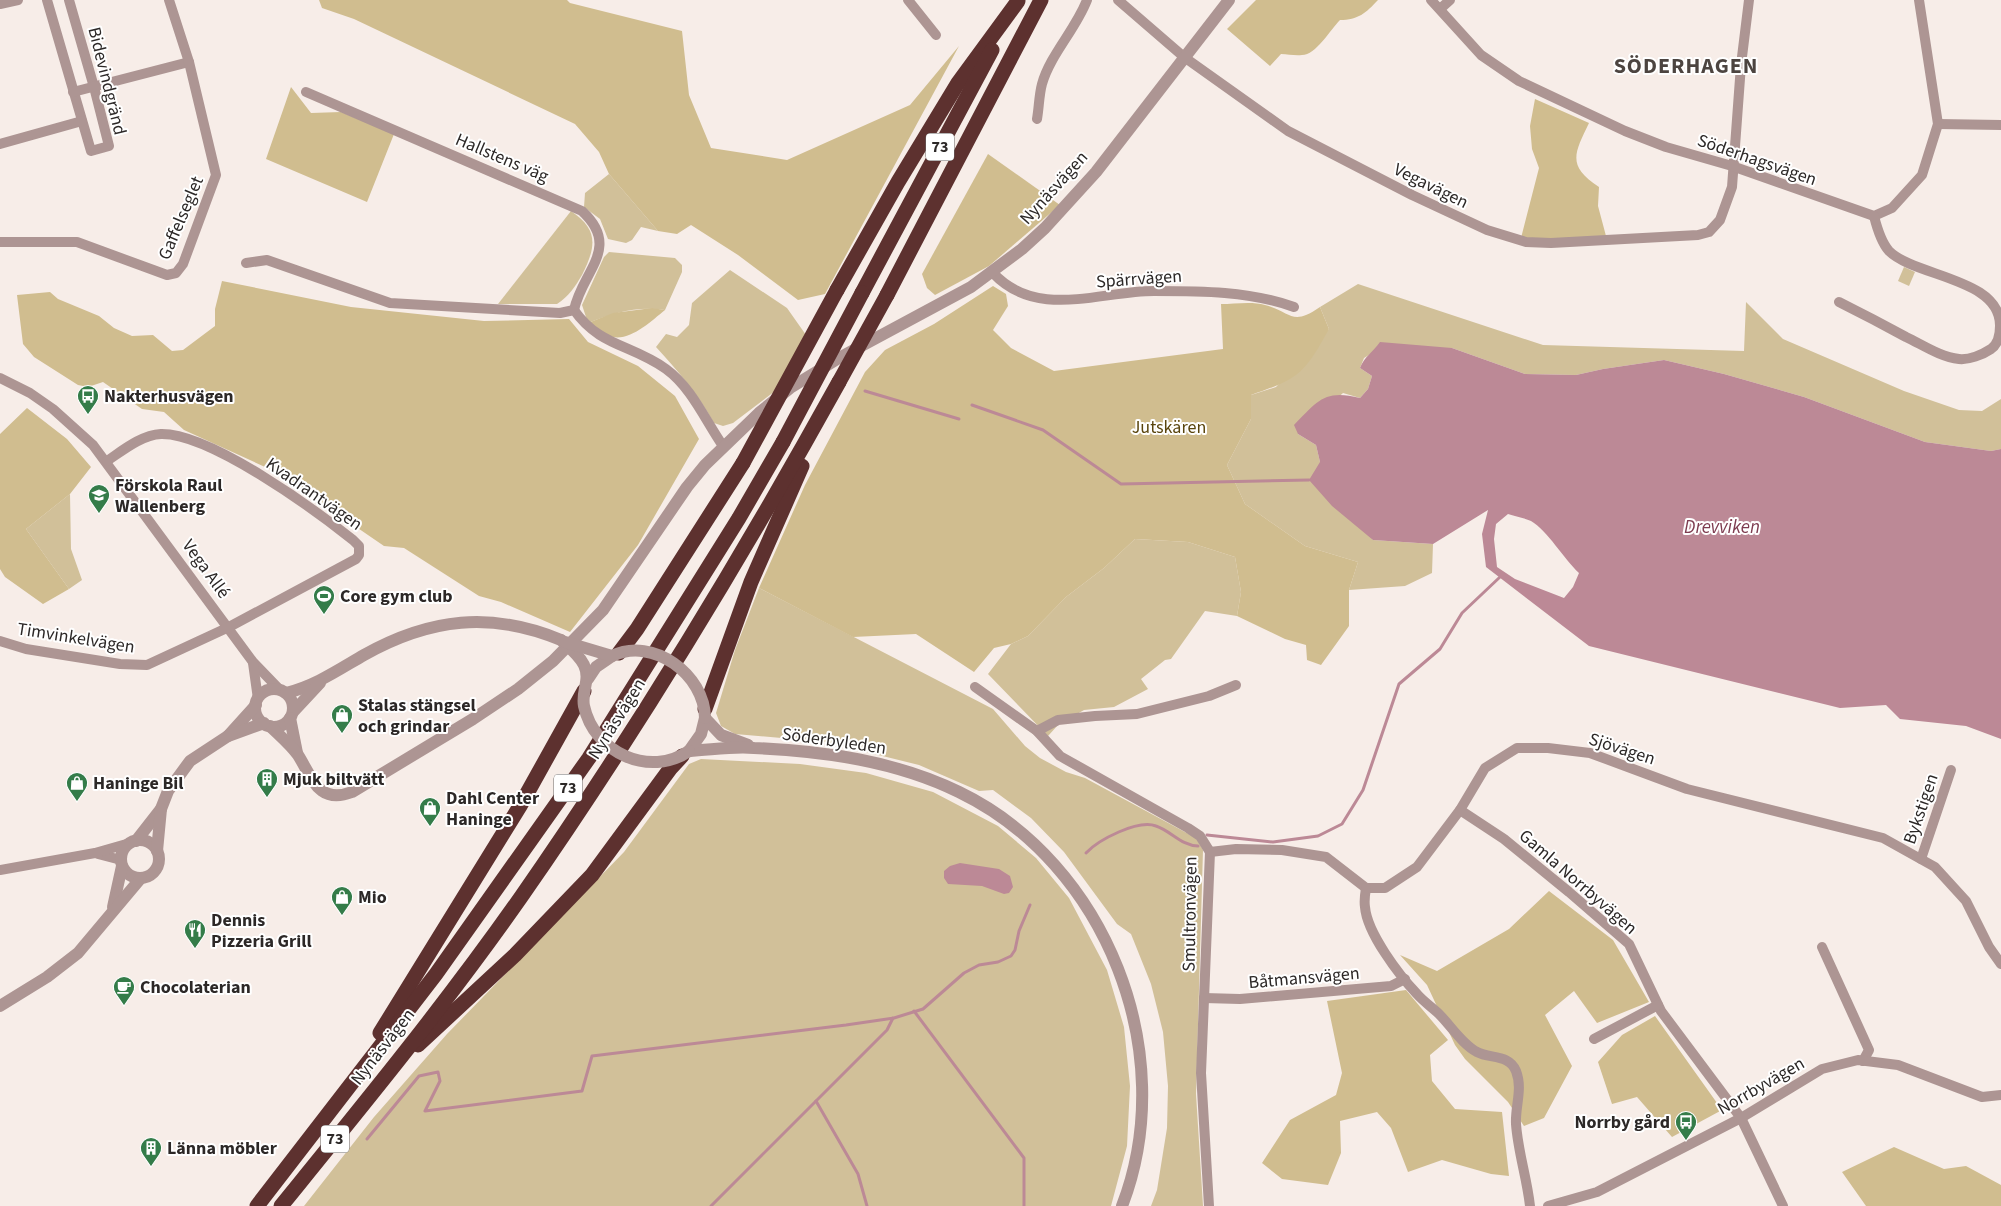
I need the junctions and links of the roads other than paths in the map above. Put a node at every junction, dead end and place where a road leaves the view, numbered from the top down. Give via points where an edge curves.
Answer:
1 (18, 0) edge
2 (47, 0) edge
3 (69, 0) edge
4 (169, 0) edge
5 (908, 0) edge
6 (1018, 0) edge
7 (1041, 0) edge
8 (1086, 0) edge
9 (1118, 0) edge
10 (1229, 0) edge
11 (1431, 0) edge
12 (1450, 0) edge
13 (1748, 0) edge
14 (1919, 0) edge
15 (0, 4) edge
16 (1440, 9) junction
17 (936, 35) dead end
18 (1184, 57) junction
19 (189, 62) junction
20 (94, 87) junction
21 (73, 92) junction
22 (306, 92) dead end
23 (1037, 119) dead end
24 (82, 121) junction
25 (1938, 124) junction
26 (2001, 125) edge
27 (0, 144) edge
28 (1732, 166) junction
29 (1874, 216) junction
30 (0, 242) edge
31 (246, 262) dead end
32 (993, 273) junction
33 (1839, 302) dead end
34 (1294, 307) dead end
35 (574, 310) junction
36 (0, 378) edge
37 (812, 436) junction
38 (723, 446) junction
39 (106, 461) junction
40 (229, 627) junction
41 (561, 640) junction
42 (0, 641) edge
43 (616, 654) junction
44 (253, 662) junction
45 (322, 681) junction
46 (586, 685) junction
47 (1236, 685) dead end
48 (975, 688) dead end
49 (283, 691) junction
50 (257, 702) junction
51 (705, 714) junction
52 (291, 715) junction
53 (267, 725) junction
54 (1037, 731) junction
55 (228, 736) junction
56 (753, 748) junction
57 (297, 753) junction
58 (686, 754) junction
59 (1952, 770) dead end
60 (161, 808) junction
61 (1460, 810) junction
62 (133, 842) junction
63 (157, 851) junction
64 (1210, 852) junction
65 (95, 853) junction
66 (1921, 859) junction
67 (122, 863) junction
68 (0, 870) edge
69 (141, 878) junction
70 (1366, 888) junction
71 (113, 910) junction
72 (1822, 947) dead end
73 (2001, 964) edge
74 (1405, 979) junction
75 (1204, 998) junction
76 (1658, 1005) junction
77 (0, 1006) edge
78 (1594, 1039) dead end
79 (1863, 1061) junction
80 (390, 1071) junction
81 (2001, 1095) edge
82 (327, 1117) junction
83 (1741, 1118) junction
84 (257, 1206) edge
85 (281, 1206) edge
86 (1122, 1206) edge
87 (1209, 1206) edge
88 (1530, 1206) edge
89 (1548, 1206) edge
90 (1783, 1206) edge

1 - 15 street
2 - 21 street, Bidevindgränd
3 - 20 street, Bidevindgränd
4 - 19 street, Gaffelseglet
5 - 17 street
6 - 43 highway, bridge via 958,83 898,182 743,464 637,629
6 - 82 highway, Nynäsvägen / 73, bridge via 783,442 738,518 589,758 442,966
7 - 37 highway, Nynäsvägen / 73, bridge
8 - 23 street via 1080,18 1042,84
9 - 18 street, Vegavägen
10 - 18 street, Nynäsvägen
11 - 16 street, Söderhagsvägen
12 - 16 street
13 - 28 street, Vegavägen
14 - 25 street
16 - 28 street, Söderhagsvägen via 1481,55 1519,81 1625,131
18 - 28 street, Vegavägen via 1288,131 1328,153 1449,213 1487,230 1526,242 1589,242 1709,232 1720,220 1732,187
18 - 32 street, Nynäsvägen via 1096,172 1045,228
19 - 20 street
19 - 30 street, Gaffelseglet via 216,174 183,264 176,273 167,275 77,242
20 - 21 street
20 - 24 street, Bidevindgränd via 108,146 90,151
21 - 24 street, Bidevindgränd
22 - 35 street, Hallstens väg via 582,211 600,233 600,243 599,254
24 - 27 street
25 - 26 street
25 - 29 street via 1922,175 1892,208
28 - 29 street, Söderhagsvägen
29 - 33 street via 1889,251 1904,261 1980,292 1994,306 2000,318 2000,336 1993,348 1977,357 1960,359 1941,355
31 - 35 street via 267,260 401,304 560,313
32 - 34 street, Spärrvägen via 1027,294 1066,301 1151,290 1270,298
32 - 38 street, Nynäsvägen via 790,388
35 - 38 street via 590,331 608,342 639,352 682,382
36 - 39 street, Vega Allé via 30,393 74,425
37 - 51 highway via 764,552
37 - 80 highway, Nynäsvägen / 73 via 608,770 519,900
38 - 57 street, Nynäsvägen via 687,487 603,610 553,661 518,689 342,796 321,790
39 - 40 street, Vega Allé
39 - 40 street, Kvadrantvägen via 147,437 160,434 184,439 263,477 359,546 356,559
40 - 42 street, Timvinkelvägen via 147,665 120,664 26,649
40 - 44 street, Vega Allé
41 - 43 street, bridge
41 - 45 street via 504,623 440,625 402,636
41 - 46 street, bridge via 581,660
43 - 46 street via 596,667
43 - 51 street, bridge via 641,651 670,661 691,681 701,697
44 - 49 street, Vega Allé
44 - 50 street, Vega Allé
45 - 49 street
45 - 52 street
46 - 58 street, bridge via 588,719 608,746 644,762 663,762
46 - 82 highway via 510,822
47 - 54 street via 1209,696 1137,714 1058,720
48 - 54 street, Smultronvägen
49 - 50 street via 267,690
49 - 52 street via 291,700
50 - 53 street via 258,718
50 - 55 street
51 - 56 street, Söderbyleden via 721,735
51 - 58 street via 701,734
52 - 53 street via 283,725
52 - 57 street, Nynäsvägen
53 - 55 street
53 - 57 street, Nynäsvägen
54 - 64 street, Smultronvägen via 1060,756 1200,836
55 - 60 street via 190,761
56 - 58 street, Söderbyleden
56 - 86 street, Söderbyleden via 863,760 960,792 1018,828 1054,864 1085,904 1108,947 1128,992 1139,1046 1140,1121 1133,1169
58 - 80 highway via 670,769 592,875 515,956
59 - 66 street, Bykstigen
60 - 62 street
60 - 63 street
61 - 66 street, Sjövägen via 1486,768 1517,748 1548,748 1590,753 1687,789 1883,838
61 - 70 street, Sjövägen via 1417,867 1385,888
61 - 76 street, Gamla Norrbyvägen via 1504,839 1629,944
62 - 63 street via 148,842
62 - 65 street
62 - 67 street via 122,853
63 - 69 street via 157,868
64 - 70 street via 1282,850 1326,858
64 - 75 street, Smultronvägen
65 - 67 street
65 - 68 street
66 - 73 street, Sjövägen via 1935,867 1966,901
67 - 69 street via 131,876
67 - 71 street
69 - 71 street
70 - 74 street via 1364,907 1369,925
71 - 77 street via 78,953
72 - 79 street via 1869,1050
74 - 75 street, Båtmansvägen via 1391,986 1240,1000
74 - 88 street via 1468,1046 1478,1052 1504,1058 1515,1070 1520,1087 1516,1122
75 - 87 street, Smultronvägen via 1201,1073
76 - 78 street
76 - 83 street, Gamla Norrbyvägen
79 - 81 street, Norrbyvägen via 1898,1065 1982,1097
79 - 83 street, Norrbyvägen via 1822,1069
80 - 85 highway, Nynäsvägen / 73
82 - 84 highway, Nynäsvägen / 73
83 - 89 street, Norrbyvägen via 1597,1192
83 - 90 street, Gamla Norrbyvägen

